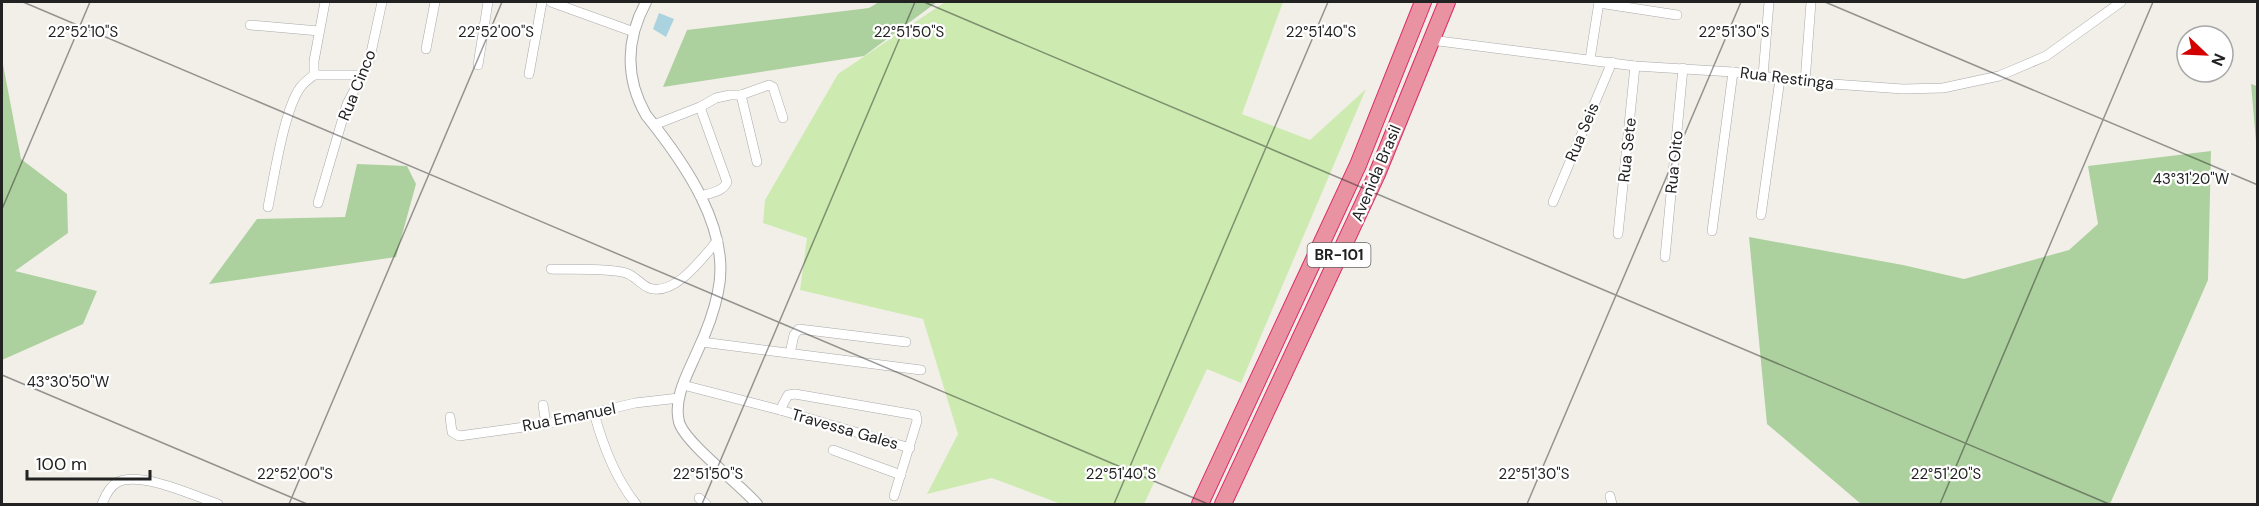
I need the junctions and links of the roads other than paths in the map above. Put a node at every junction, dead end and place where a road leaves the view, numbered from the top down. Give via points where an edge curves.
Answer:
1 (324, 2) edge
2 (382, 2) edge
3 (435, 2) edge
4 (488, 2) edge
5 (542, 2) edge
6 (551, 2) edge
7 (646, 2) edge
8 (1423, 2) edge
9 (1447, 2) edge
10 (1599, 2) edge
11 (1769, 2) edge
12 (1811, 2) edge
13 (2121, 2) edge
14 (1677, 15) dead end
15 (250, 25) dead end
16 (319, 31) junction
17 (634, 32) junction
18 (1431, 40) junction
19 (426, 49) dead end
20 (1590, 59) junction
21 (1612, 62) junction
22 (478, 65) dead end
23 (1635, 66) junction
24 (1683, 68) junction
25 (1733, 72) junction
26 (529, 74) dead end
27 (314, 75) junction
28 (363, 75) junction
29 (1763, 76) junction
30 (1780, 79) junction
31 (1805, 81) junction
32 (741, 95) junction
33 (700, 106) junction
34 (783, 118) dead end
35 (654, 125) junction
36 (756, 162) dead end
37 (700, 196) junction
38 (1553, 202) dead end
39 (318, 203) dead end
40 (268, 207) dead end
41 (1761, 215) dead end
42 (1712, 231) dead end
43 (1618, 234) dead end
44 (718, 240) junction
45 (1665, 256) dead end
46 (551, 269) dead end
47 (702, 342) junction
48 (906, 342) dead end
49 (790, 353) junction
50 (921, 370) dead end
51 (683, 385) junction
52 (679, 398) junction
53 (543, 405) dead end
54 (780, 410) junction
55 (594, 413) junction
56 (450, 417) dead end
57 (546, 424) junction
58 (910, 448) junction
59 (833, 450) dead end
60 (901, 475) junction
61 (894, 496) dead end
62 (206, 502) edge
63 (102, 504) edge
64 (218, 504) edge
65 (636, 504) edge
66 (757, 504) edge
67 (1200, 504) edge
68 (1223, 504) edge

1 - 16 street
2 - 28 street, Rua Cinco
3 - 19 street
4 - 22 street
5 - 26 street
6 - 17 street
7 - 17 street
8 - 67 highway, Avenida Brasil / BR-101 via 1358,165
9 - 18 highway, Avenida Brasil / BR-101
10 - 14 street
10 - 20 street
11 - 29 street
12 - 31 street
13 - 31 street, Rua Restinga via 2046,56 1971,83 1903,88
15 - 16 street
16 - 27 street
17 - 35 street via 630,57 632,84
18 - 20 street, Rua Restinga
18 - 68 highway, Avenida Brasil / BR-101 via 1377,174
20 - 21 street, Rua Restinga
21 - 23 street, Rua Restinga
21 - 38 street, Rua Seis
23 - 24 street, Rua Restinga
23 - 43 street, Rua Sete
24 - 25 street, Rua Restinga
24 - 45 street, Rua Oito
25 - 29 street, Rua Restinga
25 - 42 street
27 - 28 street
27 - 40 street via 293,100
28 - 39 street, Rua Cinco via 347,104
29 - 30 street, Rua Restinga
30 - 31 street, Rua Restinga
30 - 41 street
32 - 33 street via 716,98
32 - 34 street via 773,87
32 - 36 street
33 - 35 street
33 - 37 street via 727,182 725,187
35 - 37 street
37 - 44 street
44 - 46 street via 688,273 667,288 651,288 627,273
44 - 47 street via 719,290
47 - 49 street
47 - 51 street
48 - 49 street via 799,329
49 - 50 street
51 - 52 street
51 - 54 street, Travessa Gales
52 - 55 street, Rua Emanuel
52 - 66 street via 679,420 686,436
53 - 57 street
54 - 58 street, Travessa Gales
54 - 58 street, Travessa Gales via 788,395 795,394 916,415
55 - 57 street, Rua Emanuel
55 - 65 street via 613,467
56 - 57 street, Rua Emanuel via 452,432 459,436
58 - 60 street, Travessa Gales
59 - 60 street, Travessa Gales
60 - 61 street, Travessa Gales
62 - 63 street via 141,479 117,482
62 - 64 street

